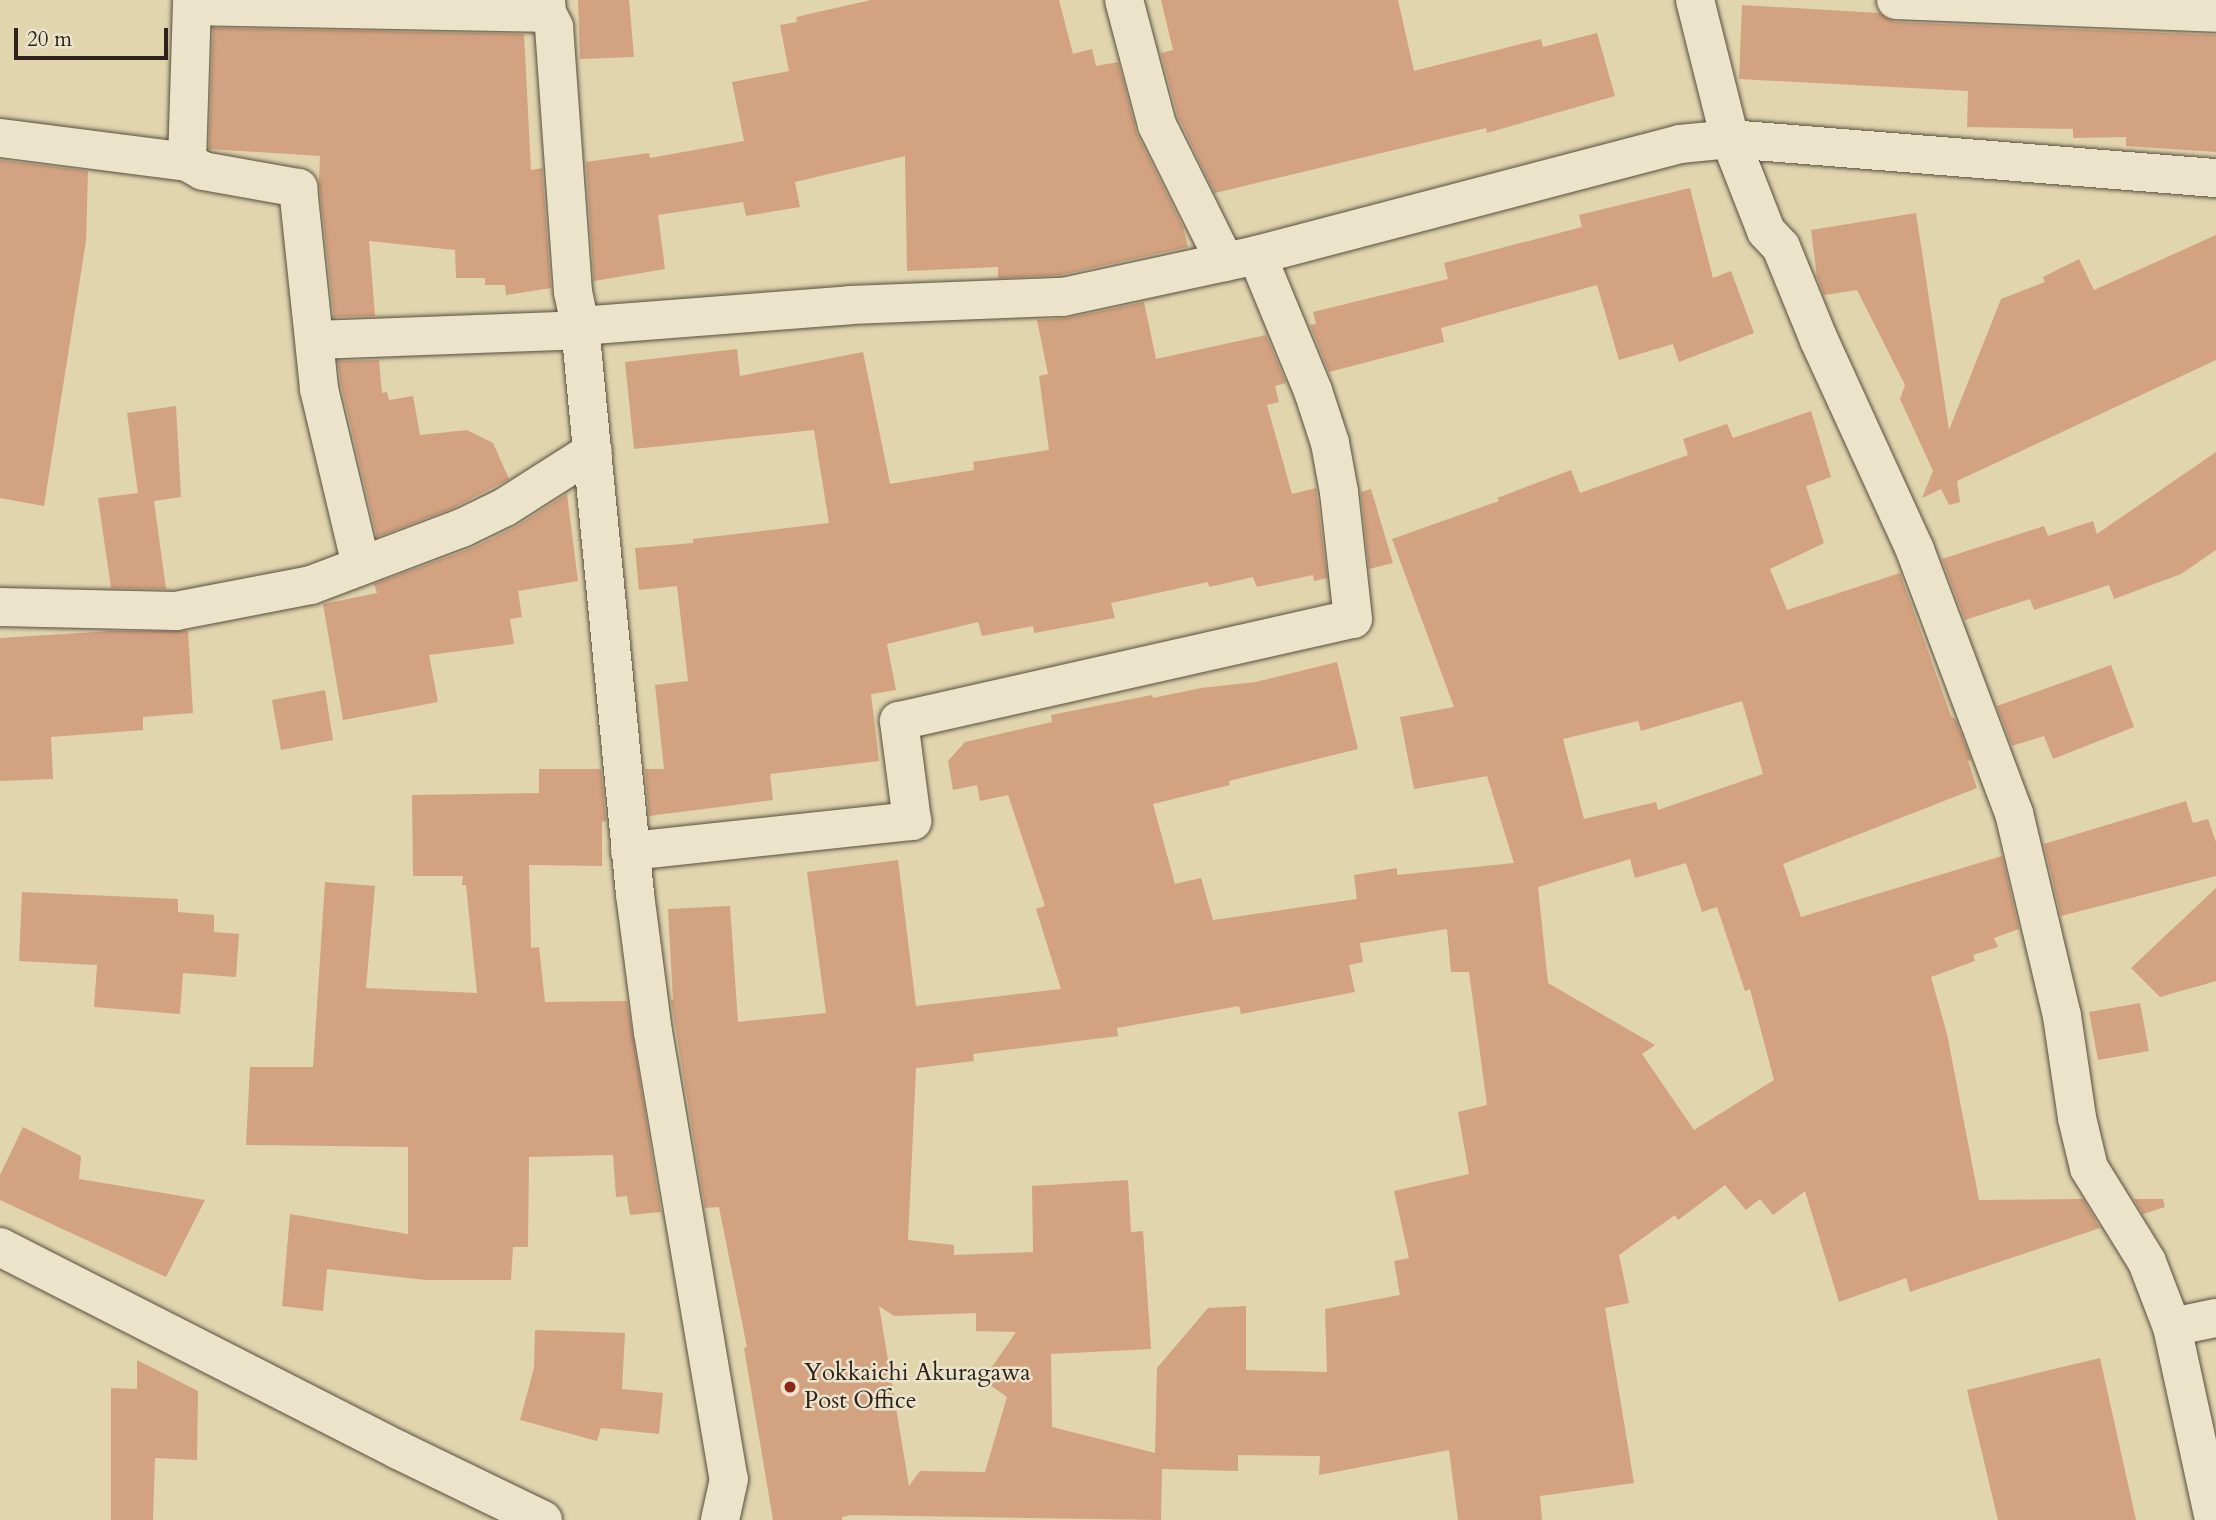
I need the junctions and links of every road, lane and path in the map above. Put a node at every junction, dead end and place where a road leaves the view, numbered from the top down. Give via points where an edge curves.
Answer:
1 (1124, 0) edge
2 (1695, 0) edge
3 (1896, 0) edge
4 (192, 3) edge
5 (547, 7) edge
6 (2216, 13) edge
7 (0, 138) edge
8 (1730, 139) junction
9 (187, 162) junction
10 (2216, 178) edge
11 (1241, 258) junction
12 (580, 326) junction
13 (315, 340) junction
14 (593, 451) junction
15 (361, 565) junction
16 (0, 607) edge
17 (630, 851) junction
18 (0, 1247) edge
19 (2216, 1318) edge
20 (2172, 1327) junction
21 (543, 1520) edge
22 (720, 1520) edge
23 (2214, 1520) edge

1 - 11 street via 1157,125
2 - 8 street
3 - 6 street
4 - 5 street
4 - 9 street
5 - 12 street via 554,27 573,292
7 - 9 street
8 - 10 street
8 - 11 street via 1679,144
8 - 20 street via 1766,231 1782,247 1915,550 2014,813 2062,1016 2089,1168 2147,1262
9 - 13 street via 202,172 298,188
11 - 12 street via 1063,297 850,305
11 - 17 street via 1313,391 1330,443 1353,619 899,721 912,821
12 - 13 street via 559,331
12 - 14 street
13 - 15 street via 319,389
14 - 15 street via 505,507
14 - 17 street
15 - 16 street via 312,585 176,611
17 - 22 street via 653,1032 729,1479
18 - 21 street
19 - 20 street
20 - 23 street

